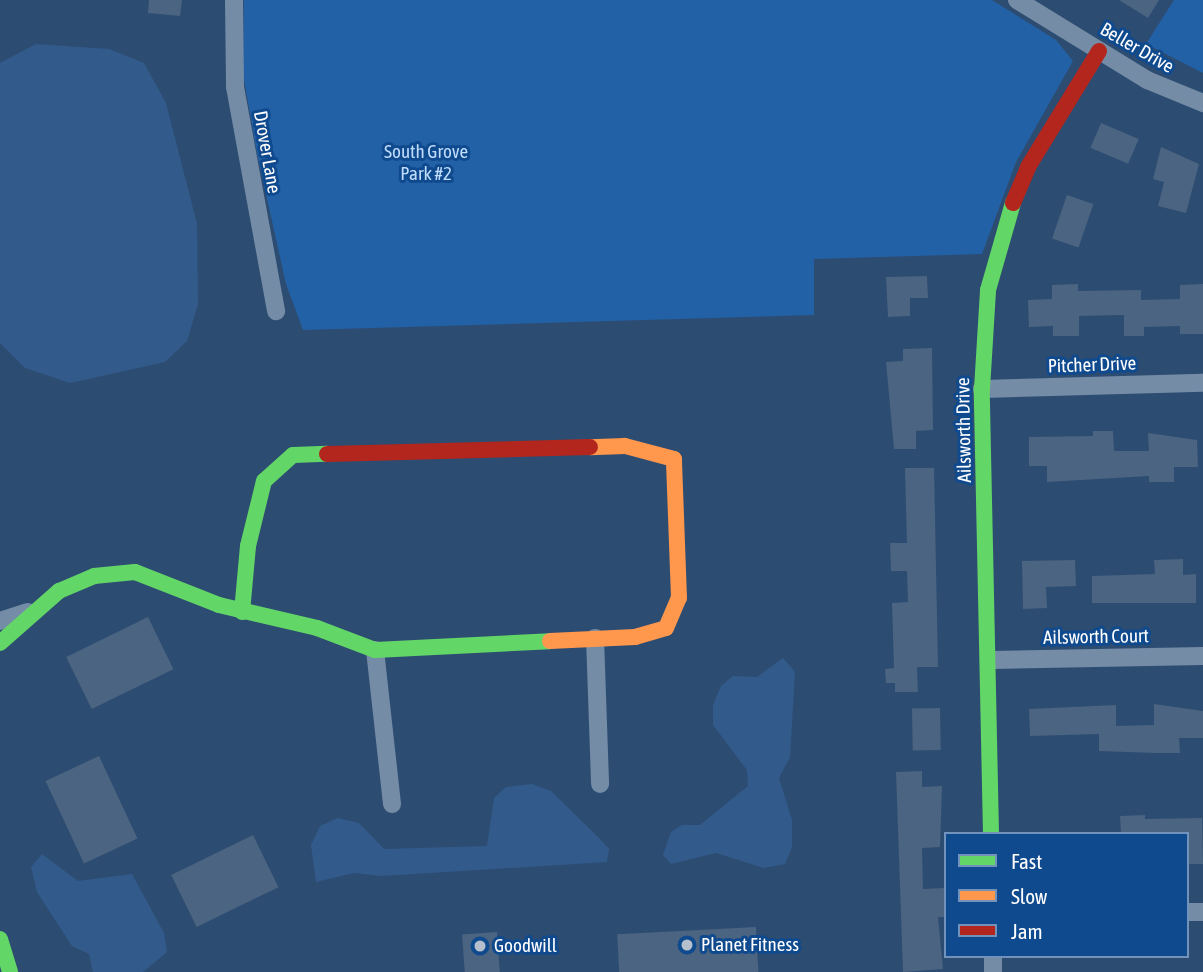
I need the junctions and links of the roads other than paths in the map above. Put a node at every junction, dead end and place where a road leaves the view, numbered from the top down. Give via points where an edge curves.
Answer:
1 (234, 0) edge
2 (1017, 0) edge
3 (1098, 51) junction
4 (1203, 103) edge
5 (276, 311) dead end
6 (1203, 383) edge
7 (982, 389) junction
8 (40, 606) junction
9 (242, 612) junction
10 (0, 621) edge
11 (595, 638) junction
12 (0, 643) edge
13 (375, 650) junction
14 (1203, 656) edge
15 (990, 660) junction
16 (600, 784) dead end
17 (392, 804) dead end
18 (991, 832) edge
19 (2, 942) edge
20 (10, 972) edge
21 (24, 972) edge

1 - 5 street, Drover Lane via 235,87
2 - 3 street, Beller Drive
3 - 4 street, Beller Drive via 1164,89
3 - 7 street, Ailsworth Drive via 1028,167 1004,224 988,290
6 - 7 street, Pitcher Drive
7 - 15 street, Ailsworth Drive
8 - 9 street via 85,579 135,572
8 - 10 street
8 - 12 street
9 - 11 street via 248,546 264,481 293,455 625,446 674,459 679,598 675,608 666,628 635,637
9 - 13 street via 317,628
11 - 13 street
11 - 16 street
13 - 17 street
14 - 15 street, Ailsworth Court
15 - 18 street, Ailsworth Drive
19 - 20 street
19 - 21 street

